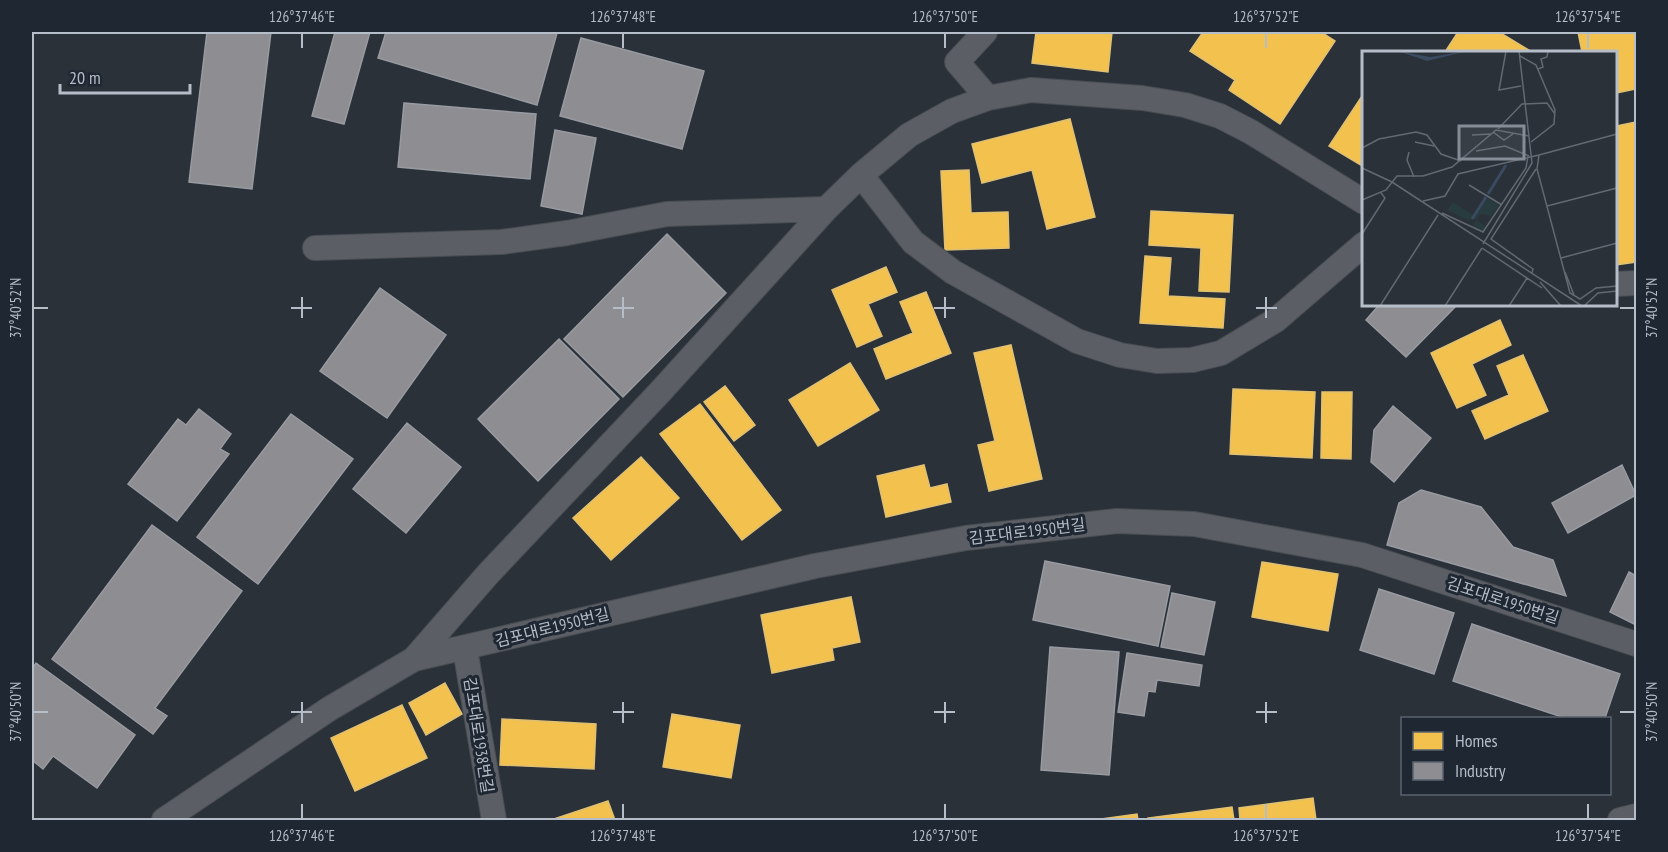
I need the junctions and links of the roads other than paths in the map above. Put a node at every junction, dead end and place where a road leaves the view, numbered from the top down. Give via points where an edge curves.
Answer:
1 (985, 32) edge
2 (988, 98) junction
3 (861, 175) junction
4 (1362, 201) edge
5 (826, 209) junction
6 (1362, 246) edge
7 (315, 248) dead end
8 (1636, 283) edge
9 (1617, 284) edge
10 (1636, 644) edge
11 (465, 649) junction
12 (414, 659) junction
13 (1636, 816) edge
14 (164, 820) edge
15 (494, 820) edge
16 (1620, 820) edge

1 - 2 lane via 957,62
2 - 3 lane, 김포대로1950번길 via 951,111 909,135
2 - 4 lane, 김포대로1950번길 via 1031,90 1066,90 1185,105 1220,116 1251,132
3 - 5 lane, 김포대로1950번길
3 - 6 lane via 913,242 953,272 1077,341 1120,355 1157,361 1192,360 1221,353 1276,320
5 - 7 lane via 667,214 501,242
5 - 12 lane, 김포대로1950번길
8 - 9 lane
10 - 11 lane, 김포대로1950번길 via 1362,555 1183,523 1117,521 966,538 825,564
11 - 12 lane, 김포대로1950번길
11 - 15 lane, 김포대로1938번길
12 - 14 lane, 김포대로1950번길 via 329,709
13 - 16 lane

